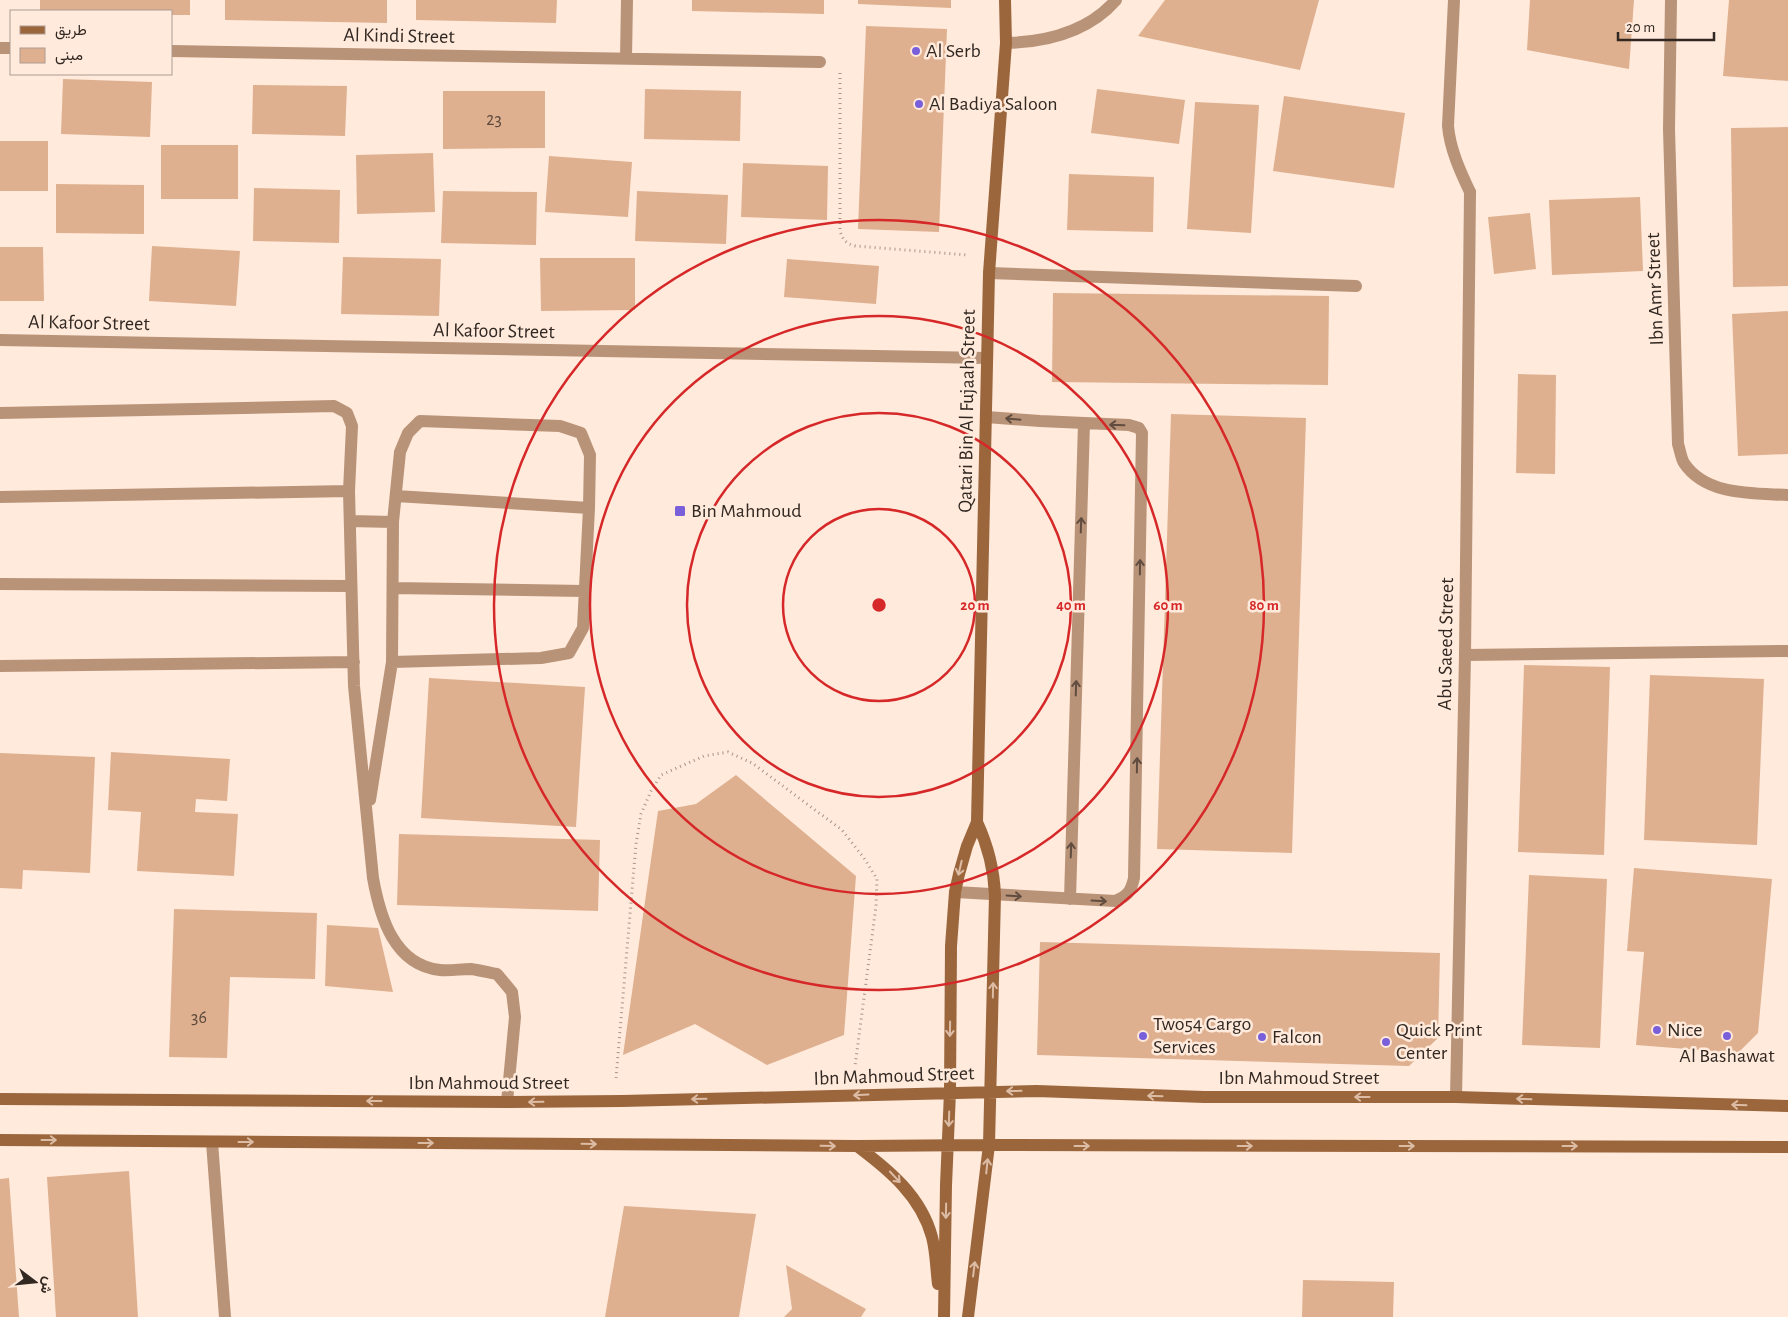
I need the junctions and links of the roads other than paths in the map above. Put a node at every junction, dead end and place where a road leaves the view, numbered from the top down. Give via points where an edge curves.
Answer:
1 (627, 0) edge
2 (1005, 0) edge
3 (1116, 0) edge
4 (1454, 0) edge
5 (1671, 0) edge
6 (1006, 43) junction
7 (172, 51) edge
8 (626, 58) junction
9 (820, 62) road end
10 (989, 274) junction
11 (1356, 286) dead end
12 (0, 340) edge
13 (987, 358) junction
14 (0, 413) edge
15 (986, 417) junction
16 (1084, 423) junction
17 (349, 491) junction
18 (1788, 495) edge
19 (396, 496) junction
20 (0, 497) edge
21 (589, 508) junction
22 (350, 521) junction
23 (393, 522) junction
24 (0, 584) edge
25 (351, 586) junction
26 (393, 588) junction
27 (584, 592) junction
28 (1788, 650) edge
29 (1466, 655) junction
30 (354, 662) junction
31 (392, 662) junction
32 (0, 666) edge
33 (367, 816) junction
34 (977, 822) junction
35 (955, 892) junction
36 (995, 895) junction
37 (1070, 899) junction
38 (950, 1092) junction
39 (991, 1092) junction
40 (1456, 1097) junction
41 (0, 1098) edge
42 (507, 1102) junction
43 (1788, 1106) edge
44 (0, 1140) edge
45 (212, 1142) junction
46 (989, 1144) junction
47 (948, 1145) junction
48 (857, 1146) junction
49 (1788, 1147) edge
50 (225, 1317) edge
51 (944, 1317) edge
52 (968, 1317) edge

1 - 8 street
2 - 6 street, Qatari Bin Al Fujaah Street
3 - 6 street via 1089,24 1057,37
4 - 29 street, Abu Saeed Street via 1449,140 1470,192
5 - 18 street, Ibn Amr Street via 1669,129 1678,444 1683,461 1696,477 1712,485 1729,491
6 - 10 street, Qatari Bin Al Fujaah Street
7 - 8 street, Al Kindi Street
8 - 9 street, Al Kindi Street
10 - 11 street
10 - 13 street, Qatari Bin Al Fujaah Street
12 - 13 street, Al Kafoor Street
13 - 15 street, Qatari Bin Al Fujaah Street
14 - 17 street via 334,406 347,413 352,426
16 -> 15 street
15 - 34 street, Qatari Bin Al Fujaah Street
37 -> 16 street
37 -> 16 street via 1115,901 1125,897 1131,891 1135,868 1142,433 1139,428 1129,425
17 - 20 street
17 - 22 street
19 - 21 street
19 - 21 street via 400,452 408,433 420,421 560,426 581,433 590,455
19 - 23 street
21 - 27 street
22 - 23 street
22 - 25 street
23 - 26 street
24 - 25 street
25 - 30 street
26 - 27 street
26 - 31 street
27 - 31 street via 583,628 569,653 541,658
28 - 29 street
29 - 40 street, Abu Saeed Street
30 - 32 street
30 - 33 street
31 - 33 street
33 - 42 street via 377,899 384,924 404,954 423,966 440,970 497,974 512,992 514,1017
34 -> 35 street, Qatari Bin Al Fujaah Street via 962,860
34 - 36 street, Qatari Bin Al Fujaah Street via 994,872
35 - 36 street
35 -> 38 street, Qatari Bin Al Fujaah Street via 951,946
36 -> 37 street
39 -> 36 street, Qatari Bin Al Fujaah Street
38 - 39 street, Ibn Mahmoud Street
38 -> 42 street, Ibn Mahmoud Street
38 -> 47 street, Qatari Bin Al Fujaah Street
40 -> 39 street, Ibn Mahmoud Street via 1204,1097
39 - 46 street, Qatari Bin Al Fujaah Street
43 -> 40 street, Ibn Mahmoud Street
42 -> 41 street, Ibn Mahmoud Street
44 -> 45 street
45 -> 48 street
45 - 50 street
46 - 47 street
46 -> 49 street
52 -> 46 street, Qatari Bin Al Fujaah Street
47 - 48 street
47 -> 51 street, Qatari Bin Al Fujaah Street
48 -> 51 street via 887,1169 920,1208 932,1237

